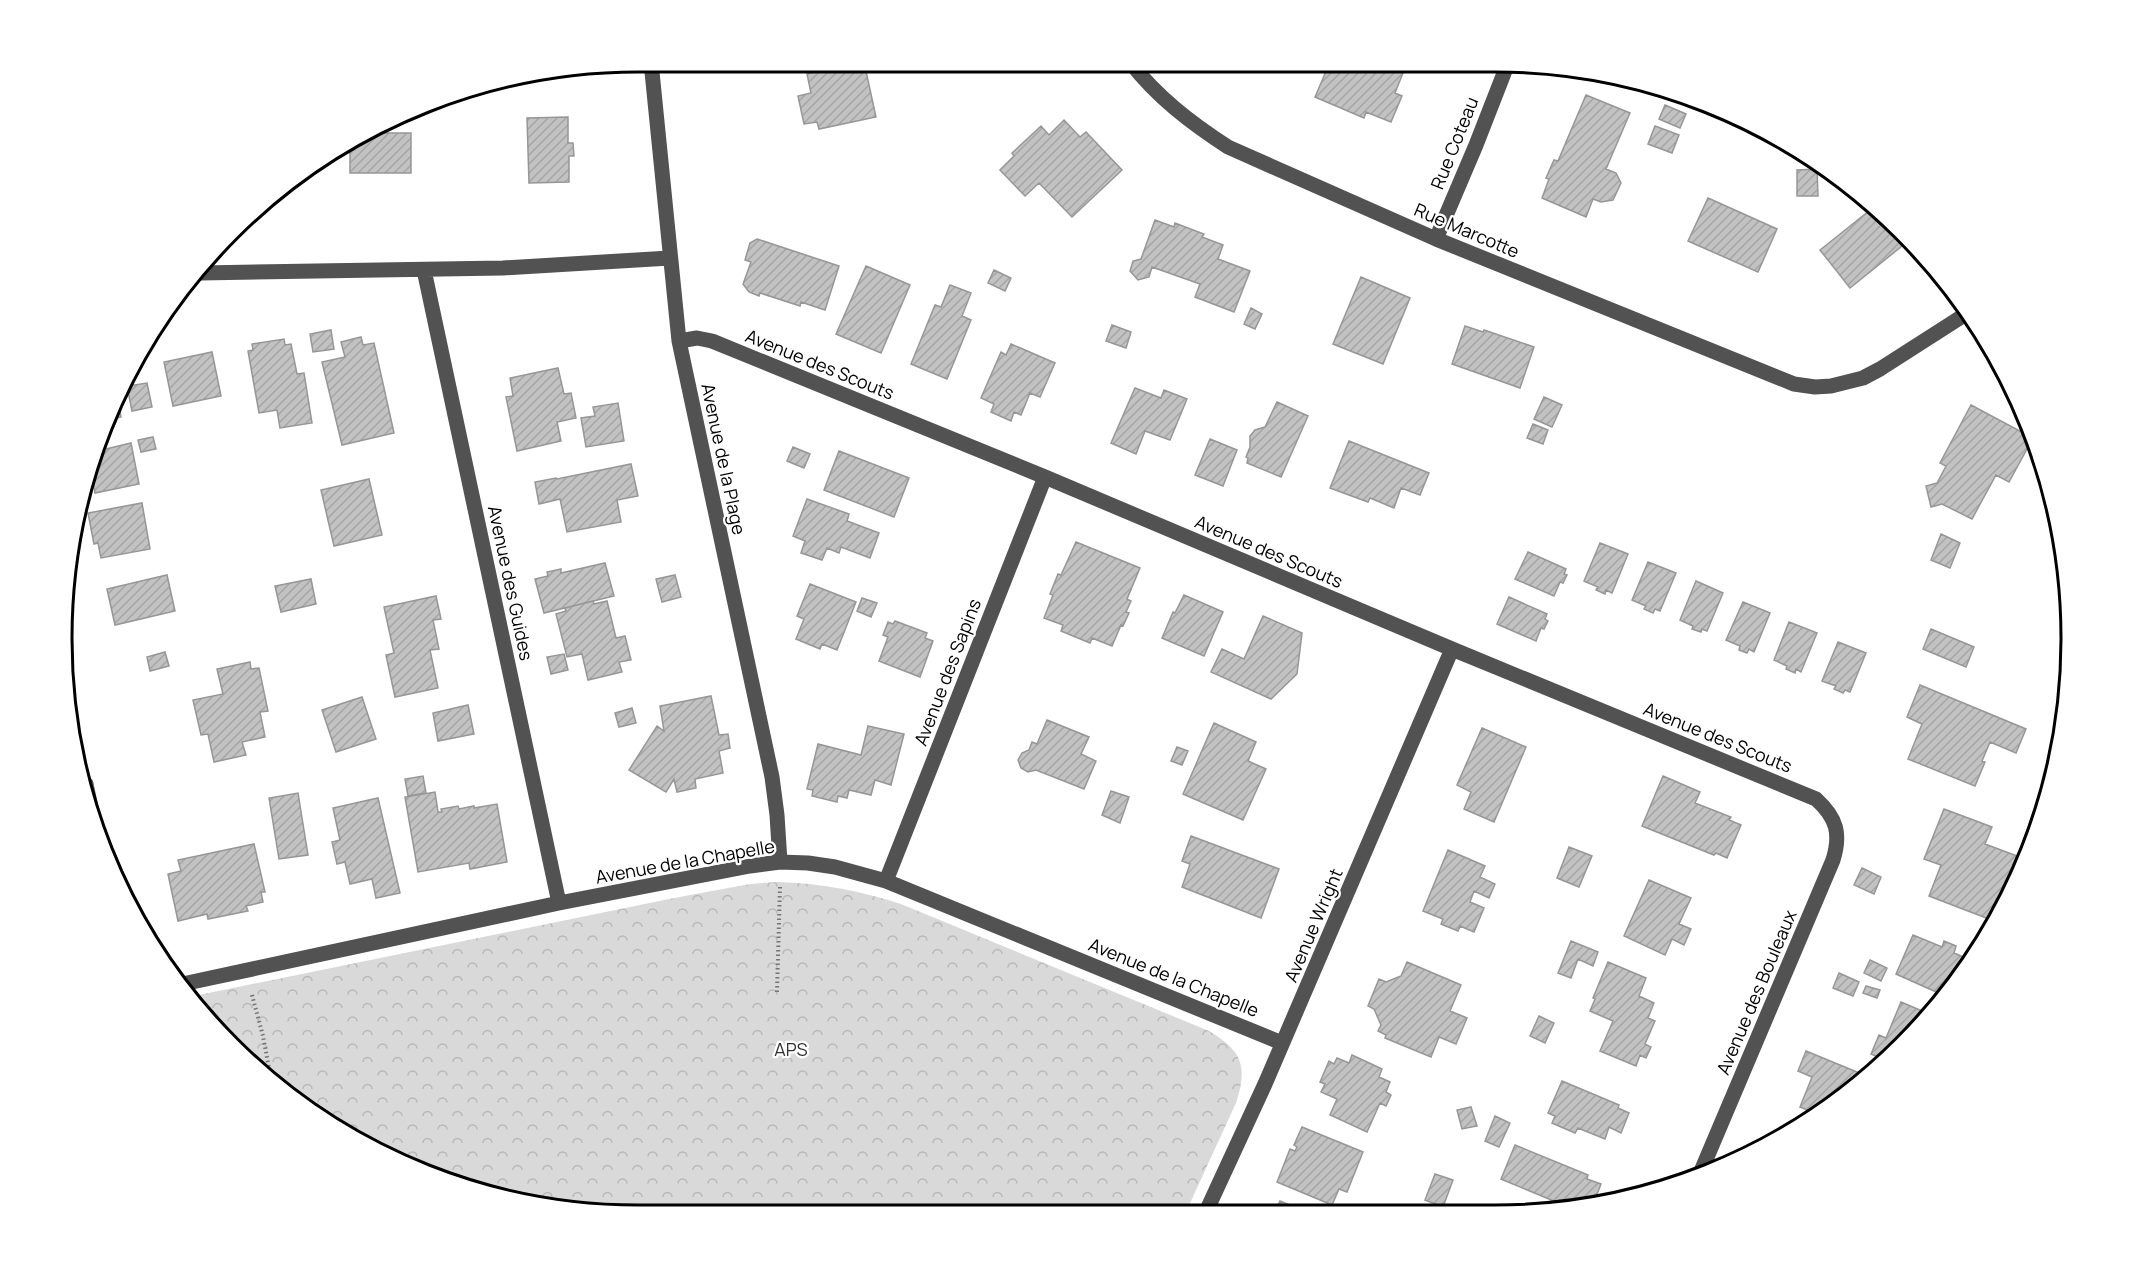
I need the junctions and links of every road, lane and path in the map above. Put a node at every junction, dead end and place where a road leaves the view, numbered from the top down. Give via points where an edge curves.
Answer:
1 (652, 72) edge
2 (1138, 72) edge
3 (1504, 72) edge
4 (1436, 238) junction
5 (670, 258) junction
6 (424, 270) junction
7 (206, 273) edge
8 (1961, 318) edge
9 (678, 341) junction
10 (1045, 477) junction
11 (1452, 649) junction
12 (1834, 821) joint
13 (780, 862) junction
14 (886, 881) junction
15 (559, 903) junction
16 (245, 971) junction
17 (189, 983) edge
18 (777, 992) dead end
19 (1282, 1043) junction
20 (269, 1067) edge
21 (1704, 1165) edge
22 (1209, 1205) edge

1 - 5 street, Avenue de la Plage
2 - 4 street, Rue Marcotte via 1168,104 1228,147
3 - 4 street, Rue Coteau
4 - 8 street, Rue Marcotte via 1794,384 1815,387 1849,383 1872,374
5 - 6 street
5 - 9 street, Avenue de la Plage
6 - 7 street
6 - 15 street, Avenue des Guides
9 - 10 street, Avenue des Scouts via 712,341
9 - 13 street, Avenue de la Plage via 772,777
10 - 11 street, Avenue des Scouts
10 - 14 street, Avenue des Sapins
11 - 12 street, Avenue des Scouts via 1809,796 1827,809
11 - 19 street, Avenue Wright
12 - 21 street, Avenue des Bouleaux via 1837,846 1833,860
13 - 14 street, Avenue de la Chapelle via 835,867
13 - 15 street, Avenue de la Chapelle
13 - 18 path
14 - 19 street, Avenue de la Chapelle
15 - 16 street, Avenue de la Chapelle
16 - 17 street, Avenue de la Chapelle
16 - 20 path
19 - 22 street, Avenue Wright

